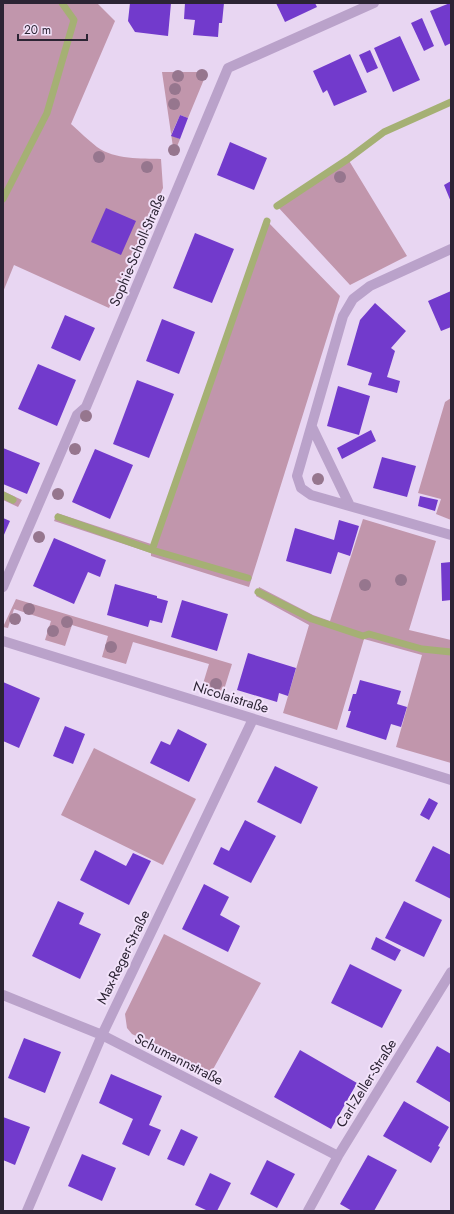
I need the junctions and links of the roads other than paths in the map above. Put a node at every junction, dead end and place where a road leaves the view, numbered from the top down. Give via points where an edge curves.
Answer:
1 (374, 3) edge
2 (451, 249) edge
3 (312, 427) junction
4 (350, 506) junction
5 (451, 535) edge
6 (3, 587) edge
7 (3, 641) edge
8 (254, 719) junction
9 (451, 780) edge
10 (451, 972) edge
11 (3, 995) edge
12 (102, 1035) junction
13 (338, 1156) junction
14 (27, 1211) edge
15 (308, 1211) edge

1 - 6 street, Sophie-Scholl-Straße via 228,68 86,408 77,415
2 - 3 street via 370,286 353,299 344,316
3 - 4 street
3 - 4 street via 297,476 301,488 311,496
4 - 5 street
7 - 8 street, Nicolaistraße
8 - 9 street, Nicolaistraße
8 - 12 street, Max-Reger-Straße
10 - 13 street, Carl-Zeller-Straße
11 - 12 street, Schumannstraße
12 - 13 street, Schumannstraße
12 - 14 street, Max-Reger-Straße
13 - 15 street, Carl-Zeller-Straße

